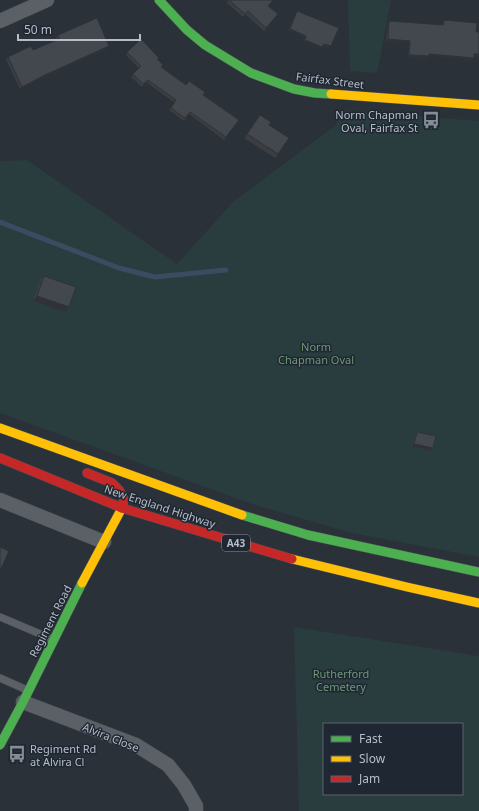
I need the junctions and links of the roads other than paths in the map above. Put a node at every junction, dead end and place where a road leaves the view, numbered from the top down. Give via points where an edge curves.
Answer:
1 (47, 0) edge
2 (159, 0) edge
3 (0, 21) edge
4 (479, 105) edge
5 (0, 428) edge
6 (19, 434) junction
7 (42, 453) dead end
8 (0, 458) edge
9 (80, 471) dead end
10 (0, 500) edge
11 (122, 508) junction
12 (104, 542) junction
13 (479, 572) edge
14 (479, 603) edge
15 (0, 617) edge
16 (54, 640) junction
17 (0, 678) edge
18 (26, 696) junction
19 (0, 745) edge
20 (196, 811) edge

1 - 3 street
2 - 4 main road, Fairfax Street via 205,45 251,73 294,89 323,94
5 - 6 main road, New England Highway
6 - 7 main road
6 - 13 main road, New England Highway via 243,515 308,535
8 - 11 main road, New England Highway / A43
9 - 11 main road via 112,483 124,499
10 - 12 street
11 - 12 main road, Regiment Road
11 - 14 main road, New England Highway / A43 via 286,558
12 - 16 main road, Regiment Road
15 - 16 lane
16 - 18 main road, Regiment Road
17 - 18 lane
18 - 19 main road, Regiment Road
18 - 20 street, Alvira Close via 136,745 168,764 184,785 196,806

